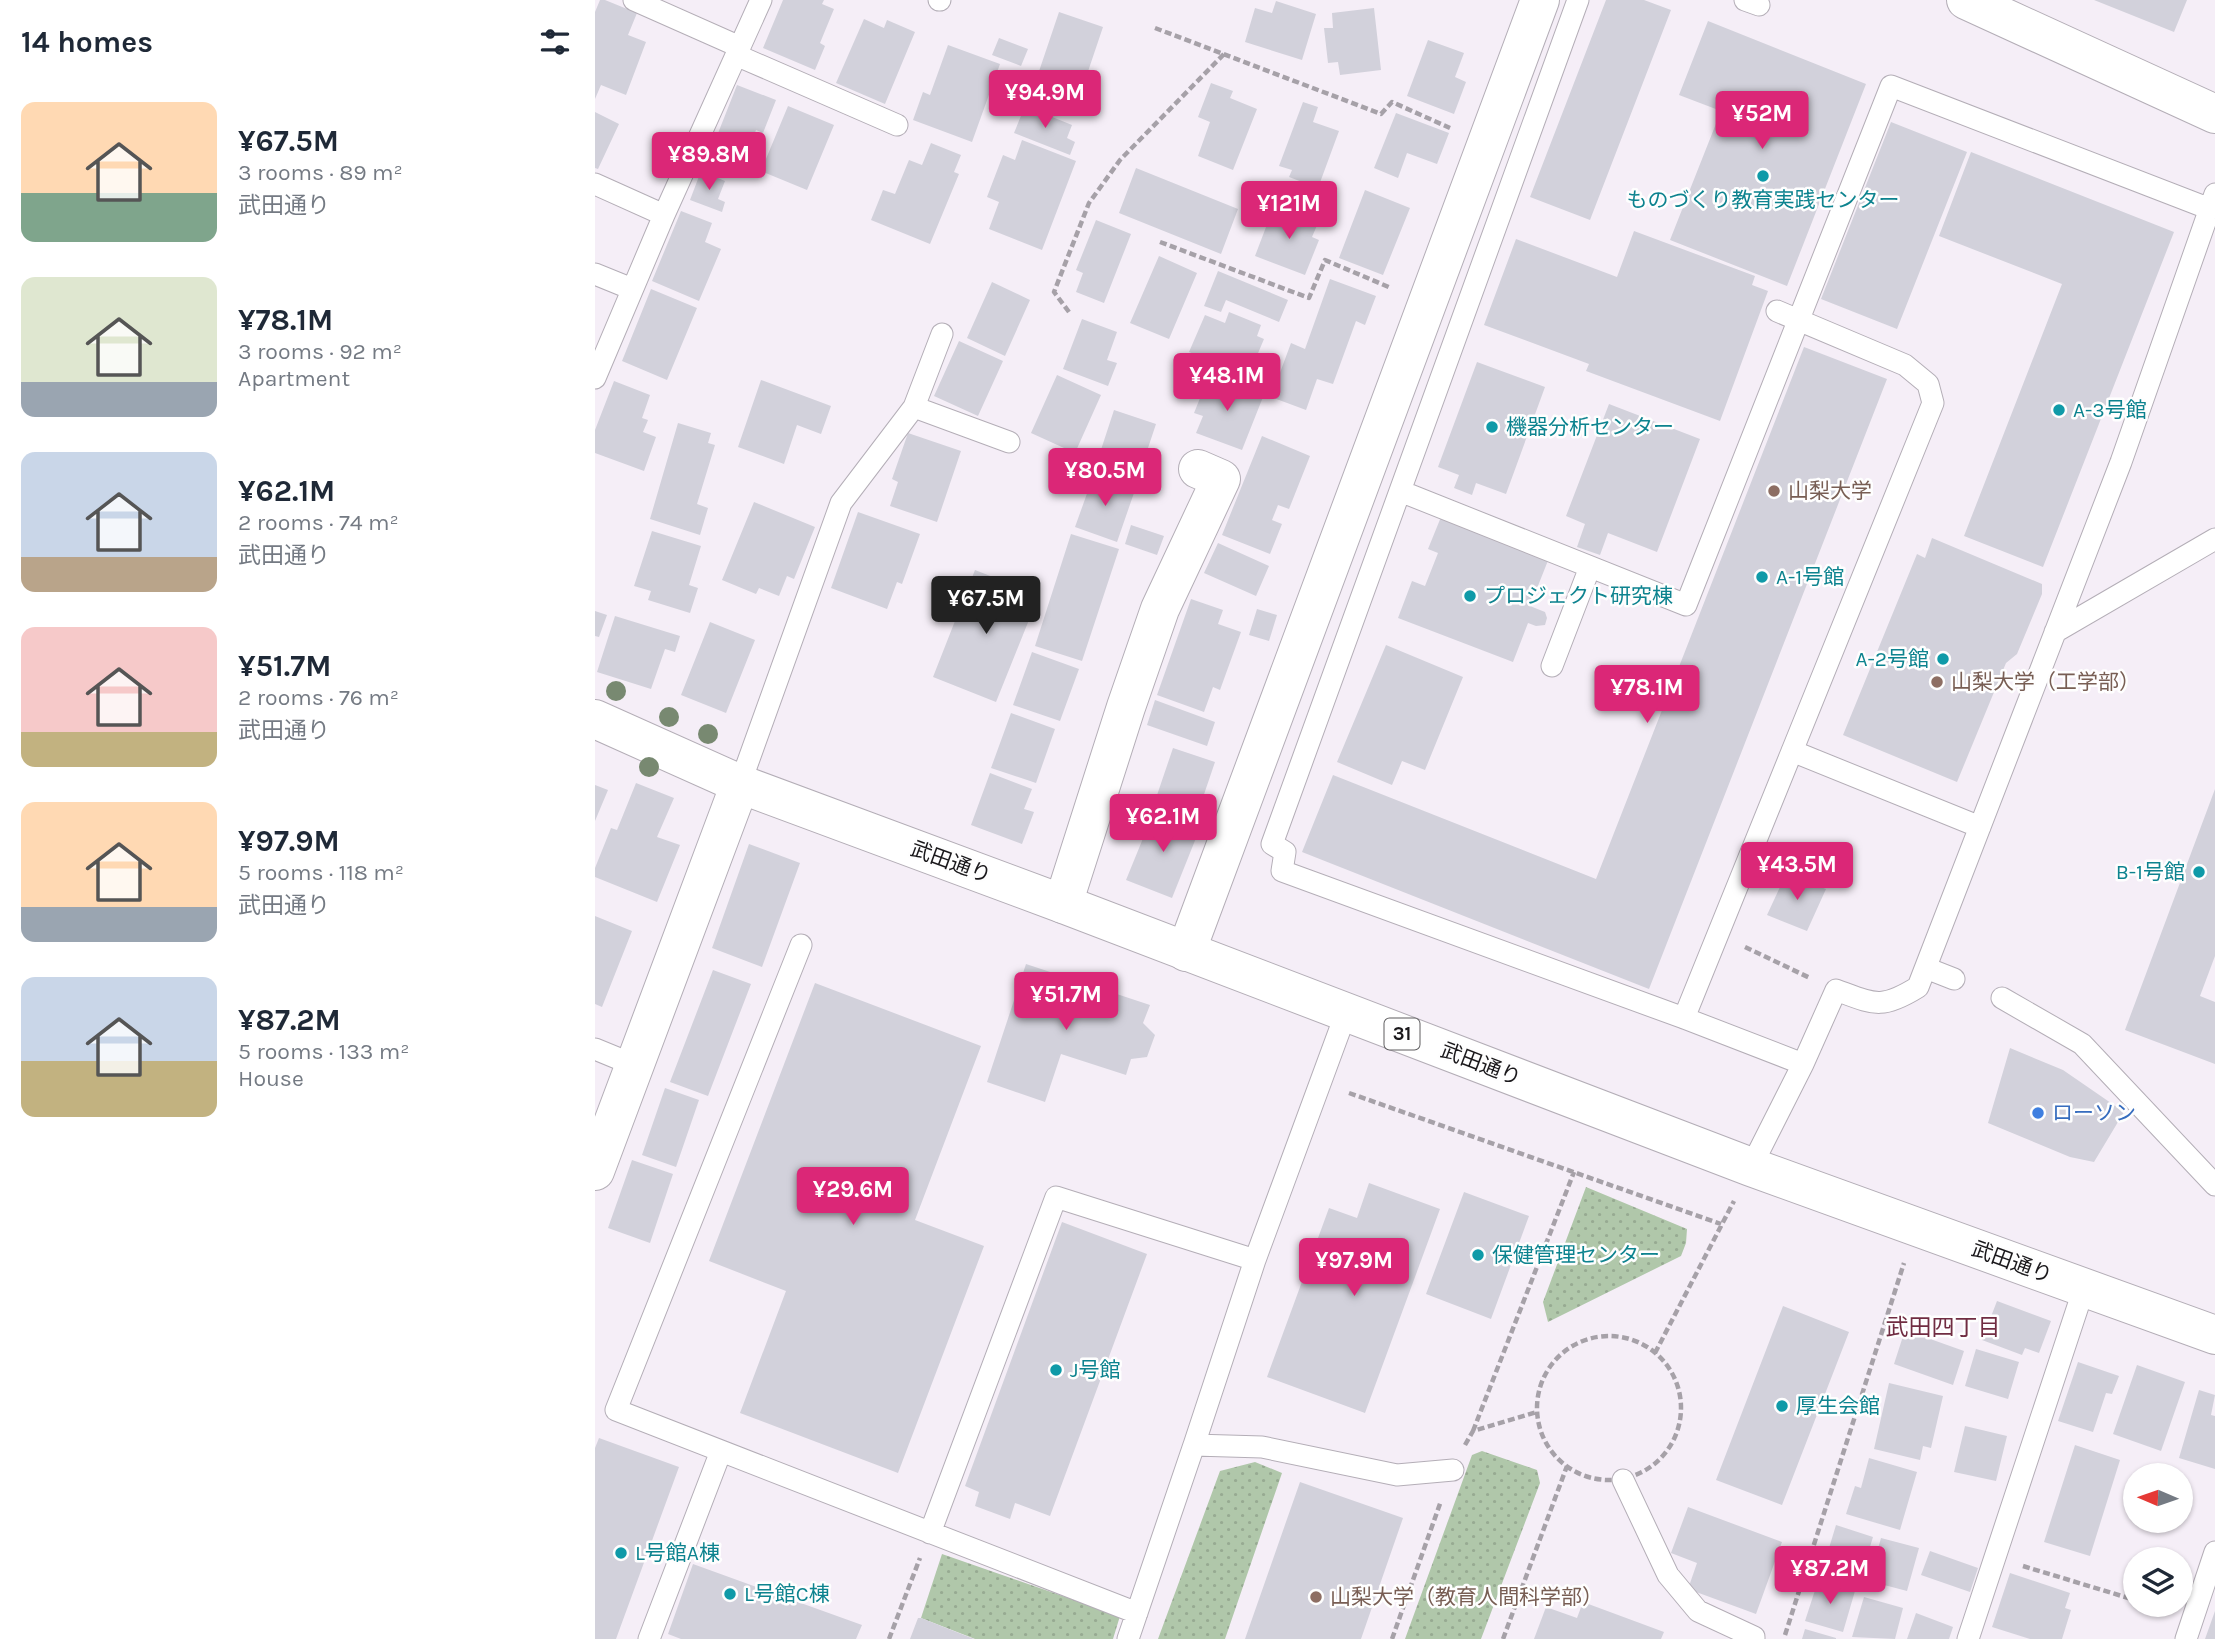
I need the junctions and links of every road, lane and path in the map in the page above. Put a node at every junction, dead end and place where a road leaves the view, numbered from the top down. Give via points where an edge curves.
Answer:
1 (634, 0) edge
2 (761, 0) edge
3 (1540, 0) edge
4 (1578, 0) edge
5 (1966, 0) edge
6 (1156, 28) dead end
7 (738, 51) junction
8 (1224, 54) junction
9 (2215, 114) edge
10 (897, 125) dead end
11 (1486, 144) junction
12 (595, 184) edge
13 (2212, 201) edge
14 (664, 215) junction
15 (1160, 242) dead end
16 (595, 274) edge
17 (632, 289) junction
18 (1427, 303) junction
19 (1777, 311) dead end
20 (1069, 312) dead end
21 (1799, 320) junction
22 (941, 334) dead end
23 (595, 378) edge
24 (914, 407) junction
25 (1009, 442) dead end
26 (1198, 469) dead end
27 (1400, 491) junction
28 (2215, 539) edge
29 (1590, 567) junction
30 (2055, 632) junction
31 (1552, 666) dead end
32 (595, 719) edge
33 (1792, 751) junction
34 (740, 784) junction
35 (1980, 827) junction
36 (1063, 904) junction
37 (1717, 934) junction
38 (801, 945) dead end
39 (1186, 952) junction
40 (1926, 968) junction
41 (1954, 979) dead end
42 (1836, 990) junction
43 (2002, 998) dead end
44 (1346, 1013) junction
45 (1684, 1018) junction
46 (595, 1049) edge
47 (1803, 1064) junction
48 (634, 1065) junction
49 (1321, 1083) junction
50 (1751, 1167) junction
51 (595, 1171) edge
52 (1574, 1172) junction
53 (2215, 1185) edge
54 (1721, 1224) junction
55 (1916, 1227) junction
56 (1255, 1260) junction
57 (2084, 1288) junction
58 (2215, 1335) edge
59 (1655, 1353) junction
60 (1537, 1412) junction
61 (1473, 1431) junction
62 (1194, 1445) junction
63 (721, 1451) junction
64 (1567, 1466) junction
65 (1453, 1470) junction
66 (1623, 1480) junction
67 (930, 1533) junction
68 (2215, 1552) edge
69 (1995, 1557) junction
70 (2123, 1596) edge
71 (1137, 1613) junction
72 (649, 1639) edge
73 (889, 1639) edge
74 (1128, 1639) edge
75 (1392, 1639) edge
76 (1503, 1639) edge
77 (1754, 1639) edge
78 (1784, 1639) edge
79 (1968, 1639) edge
80 (2186, 1639) edge

1 - 7 lane
2 - 7 lane
3 - 11 street
4 - 27 lane
5 - 9 street
6 - 8 path
7 - 10 lane
7 - 14 lane
8 - 11 path via 1381,114 1392,102
8 - 20 path via 1120,160 1089,203 1054,292
11 - 18 street
12 - 14 lane
13 - 21 lane via 1891,86
13 - 30 lane via 2122,462
14 - 17 lane
15 - 18 path via 1309,298 1325,260
16 - 17 lane
17 - 23 lane
18 - 39 street
19 - 21 lane
21 - 29 lane via 1686,606
21 - 33 lane via 1905,365 1928,384 1933,403
22 - 24 lane
24 - 25 lane
24 - 34 lane via 841,503
26 - 36 street via 1221,479 1160,609
27 - 29 lane
27 - 45 lane via 1272,844 1285,852 1282,871
28 - 30 lane
29 - 31 lane
30 - 35 lane
32 - 34 street, 武田通り / 31
33 - 35 lane
33 - 37 lane
34 - 36 street, 武田通り / 31
34 - 48 street
35 - 40 lane
36 - 39 street, 武田通り / 31
37 - 42 path
37 - 45 lane
38 - 63 lane via 616,1410
39 - 44 street, 武田通り / 31
40 - 41 lane
40 - 42 lane via 1918,987 1898,999 1872,1004
42 - 47 lane
43 - 53 lane via 2082,1044
44 - 49 lane
44 - 50 street, 武田通り / 31
45 - 47 lane
46 - 48 lane
47 - 50 lane
48 - 51 street
49 - 52 path
49 - 56 lane
50 - 54 path
50 - 55 street, 武田通り / 31
52 - 54 path
52 - 61 path
54 - 59 path
55 - 57 street, 武田通り / 31
55 - 78 path
56 - 62 lane
56 - 67 lane via 1056,1196
57 - 58 street, 武田通り / 31
57 - 69 lane
59 - 60 path via 1635,1341 1613,1336 1589,1339 1568,1349 1551,1366 1540,1388
59 - 66 path via 1670,1370 1679,1391 1681,1415 1675,1438 1662,1457 1644,1472
60 - 61 path
60 - 64 path via 1542,1437
61 - 65 path
62 - 65 lane via 1262,1447 1398,1475
62 - 71 lane
63 - 67 lane
63 - 72 lane
64 - 66 path via 1599,1480
64 - 76 path
65 - 75 path
66 - 77 lane via 1668,1575 1697,1611
67 - 71 lane
67 - 73 path
68 - 80 lane
69 - 70 path
69 - 79 lane
71 - 74 lane

